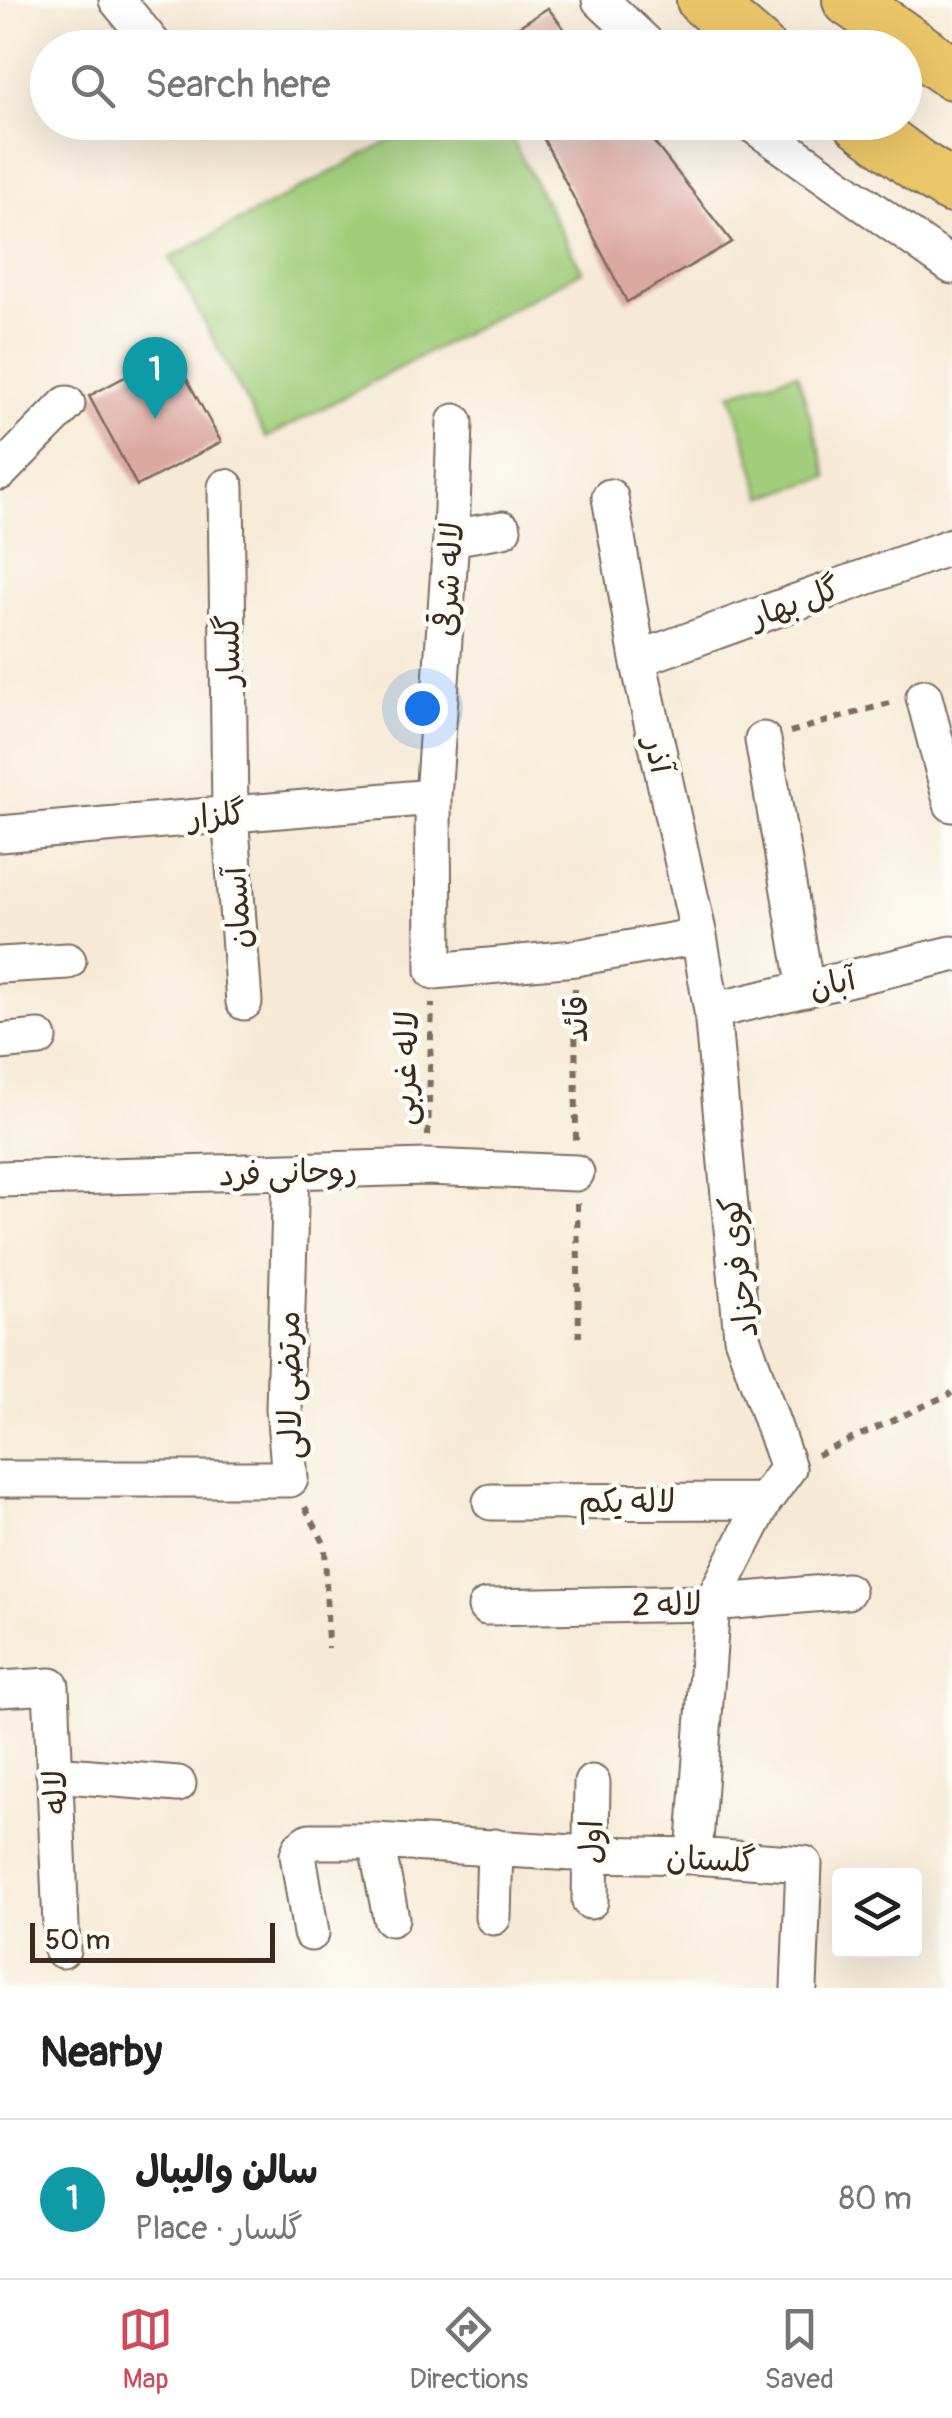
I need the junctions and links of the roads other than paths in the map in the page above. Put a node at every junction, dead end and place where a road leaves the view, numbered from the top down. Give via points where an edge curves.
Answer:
1 (118, 0) edge
2 (600, 0) edge
3 (702, 0) edge
4 (850, 0) edge
5 (142, 30) edge
6 (632, 30) edge
7 (738, 30) edge
8 (892, 30) edge
9 (922, 52) edge
10 (952, 73) edge
11 (774, 140) edge
12 (883, 140) edge
13 (952, 187) edge
14 (952, 266) edge
15 (68, 404) dead end
16 (455, 422) dead end
17 (0, 472) edge
18 (226, 487) dead end
19 (610, 497) dead end
20 (503, 529) dead end
21 (451, 538) junction
22 (952, 546) edge
23 (638, 659) junction
24 (924, 697) road end
25 (763, 740) road end
26 (433, 797) junction
27 (952, 804) edge
28 (230, 813) junction
29 (0, 834) edge
30 (699, 936) junction
31 (952, 954) edge
32 (68, 961) dead end
33 (0, 965) edge
34 (806, 989) junction
35 (244, 1002) dead end
36 (712, 1011) junction
37 (39, 1038) dead end
38 (0, 1042) edge
39 (290, 1172) junction
40 (576, 1173) road end
41 (0, 1179) edge
42 (0, 1480) edge
43 (764, 1501) junction
44 (491, 1502) dead end
45 (847, 1591) dead end
46 (712, 1603) junction
47 (486, 1607) dead end
48 (0, 1689) edge
49 (54, 1774) junction
50 (592, 1783) dead end
51 (178, 1784) dead end
52 (376, 1841) junction
53 (495, 1847) junction
54 (590, 1854) junction
55 (694, 1856) junction
56 (590, 1901) dead end
57 (493, 1917) dead end
58 (390, 1918) dead end
59 (311, 1933) dead end
60 (62, 1950) dead end
61 (798, 1988) edge

1 - 5 street
2 - 6 street
3 - 7 highway
4 - 8 highway
9 - 10 highway
11 - 14 street
12 - 13 highway
15 - 17 street
16 - 21 street, لاله شرقی
18 - 28 street, گلسار
19 - 23 street, آذر
20 - 21 street
21 - 26 street, لاله شرقی
22 - 23 street, گل بهار
23 - 30 street, آذر
24 - 27 street
25 - 34 street
26 - 28 street, گلزار
26 - 30 street, قائد via 434,971 575,958
28 - 29 street, گلزار
28 - 35 street, آسمان
30 - 36 street, آذر
31 - 34 street, آبان
32 - 33 street
34 - 36 street, آبان
36 - 43 street, کوی فرحزاد via 742,1337 788,1468
37 - 38 street
39 - 40 street, روحانی فرد via 426,1167
39 - 41 street, روحانی فرد
39 - 42 street, مرتضی لالی via 284,1408 290,1479
43 - 44 street, لاله یکم
43 - 46 street
45 - 46 street, لاله 2
46 - 47 street, لاله 2
46 - 55 street
48 - 49 street, لاله via 52,1686
49 - 51 street
49 - 60 street, لاله
50 - 54 street, اول
52 - 53 street, گلستان
52 - 58 street
52 - 59 street, گلستان via 310,1840 301,1847
53 - 54 street, گلستان
53 - 57 street
54 - 55 street, گلستان
54 - 56 street, اول
55 - 61 street, گلستان via 804,1864

